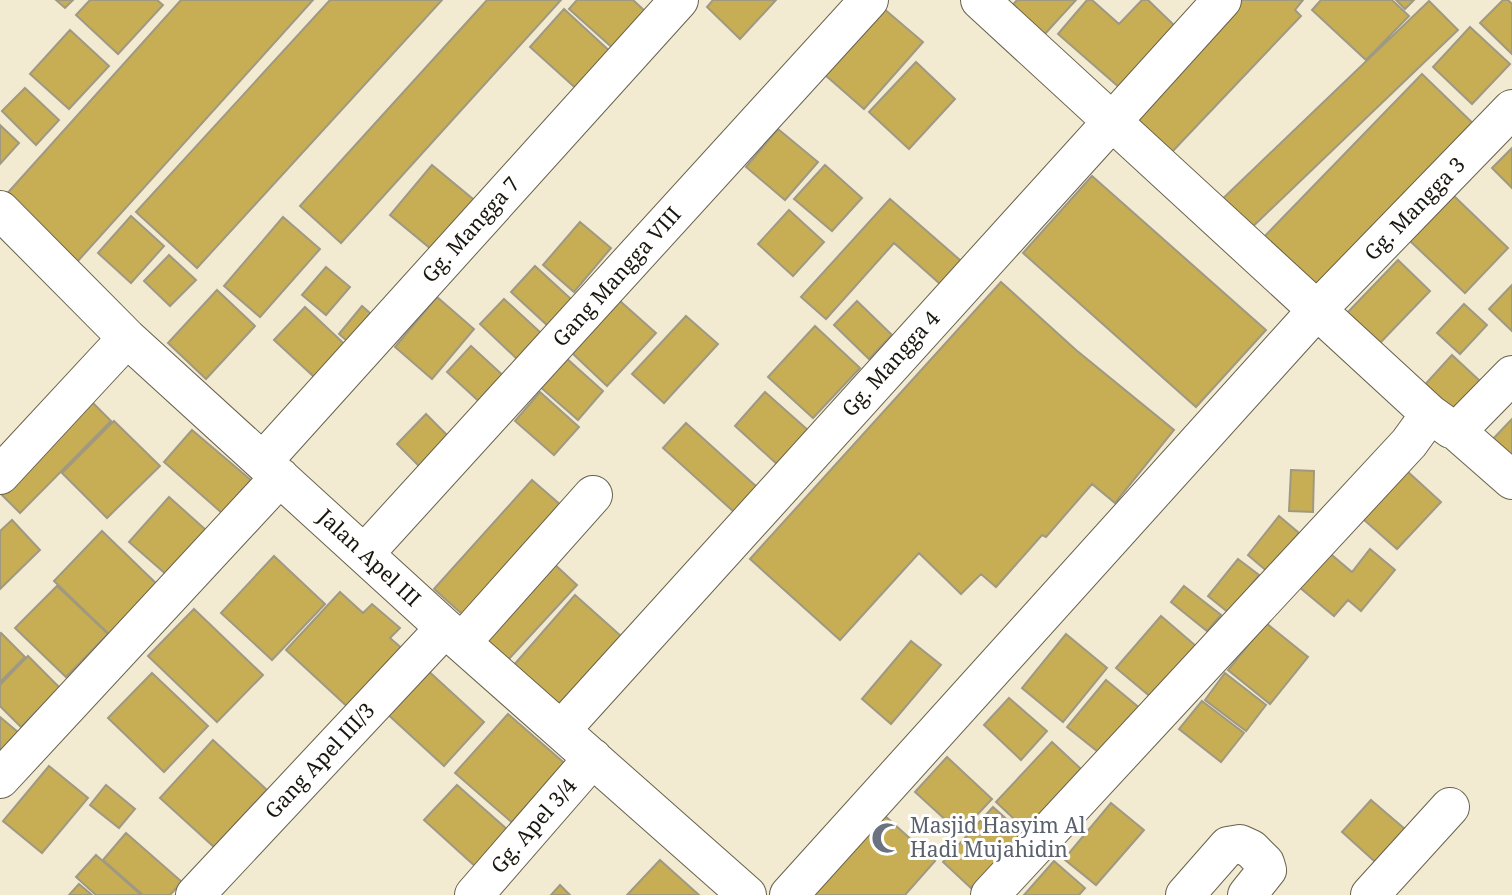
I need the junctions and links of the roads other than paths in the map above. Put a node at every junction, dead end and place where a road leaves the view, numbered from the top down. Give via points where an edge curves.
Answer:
1 (679, 0) edge
2 (869, 0) edge
3 (980, 0) edge
4 (1222, 0) edge
5 (1512, 109) edge
6 (1111, 121) junction
7 (0, 210) edge
8 (1318, 309) junction
9 (127, 338) junction
10 (1512, 375) edge
11 (1443, 422) junction
12 (272, 469) junction
13 (0, 475) edge
14 (1512, 480) edge
15 (593, 495) dead end
16 (365, 553) junction
17 (454, 635) junction
18 (561, 730) junction
19 (593, 758) junction
20 (0, 779) edge
21 (1450, 807) dead end
22 (195, 895) edge
23 (474, 895) edge
24 (747, 895) edge
25 (789, 895) edge
26 (990, 895) edge
27 (1185, 895) edge
28 (1247, 895) edge
29 (1370, 895) edge

1 - 12 street, Gg. Mangga 7
2 - 16 street, Gang Mangga VIII
3 - 6 street
4 - 6 street, Gg. Mangga 4
5 - 8 street, Gg. Mangga 3
6 - 8 street
6 - 18 street, Gg. Mangga 4
7 - 9 street, Jalan Apel III
8 - 11 street
8 - 25 street, Gg. Mangga 3
9 - 12 street, Jalan Apel III
9 - 13 street
10 - 11 street via 1459,429
11 - 14 street
11 - 26 street via 1409,443
12 - 16 street, Jalan Apel III
12 - 20 street, Gg. Mangga 7
15 - 17 street, Gang Apel III/3
16 - 17 street, Jalan Apel III
17 - 18 street, Jalan Apel III
17 - 22 street, Gang Apel III/3
18 - 19 street, Jalan Apel III
19 - 23 street, Gg. Apel 3/4
19 - 24 street, Jalan Apel III
21 - 29 street
27 - 28 street via 1228,846 1240,844 1251,849 1266,870

